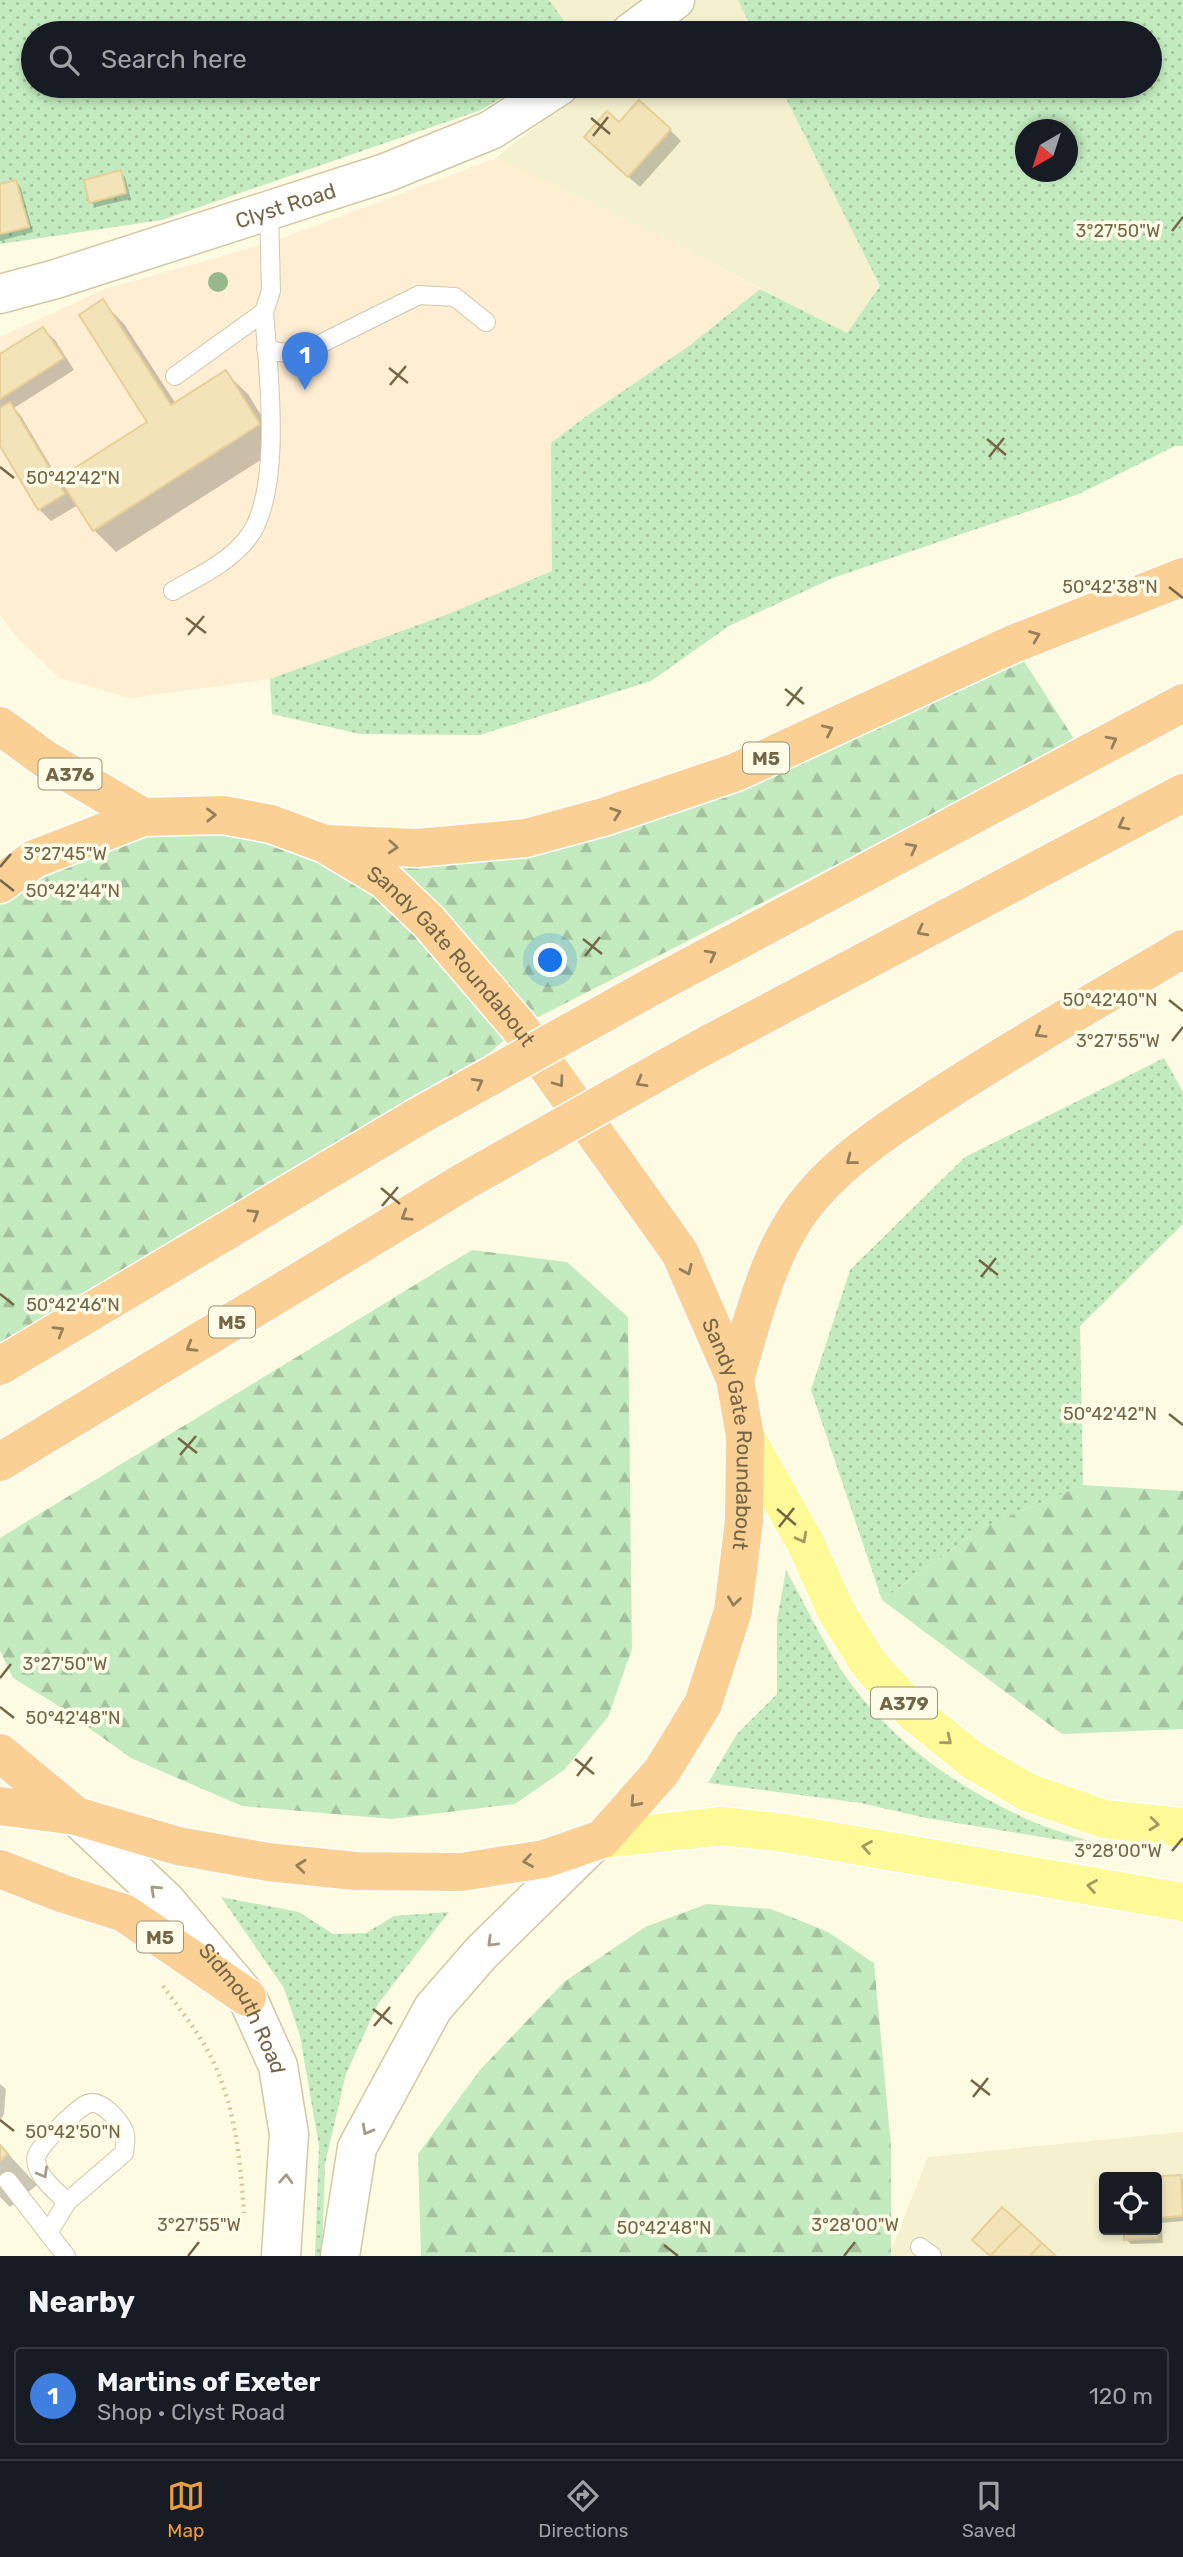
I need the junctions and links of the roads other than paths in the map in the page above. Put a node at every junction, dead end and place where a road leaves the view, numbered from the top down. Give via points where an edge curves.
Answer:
1 (675, 0) edge
2 (646, 21) edge
3 (541, 98) edge
4 (269, 209) junction
5 (0, 294) edge
6 (264, 312) junction
7 (486, 322) dead end
8 (266, 348) junction
9 (175, 376) dead end
10 (1183, 577) edge
11 (173, 592) dead end
12 (1183, 704) edge
13 (0, 726) edge
14 (1183, 793) edge
15 (143, 817) junction
16 (324, 844) junction
17 (0, 884) edge
18 (1183, 949) edge
19 (0, 1366) edge
20 (734, 1379) junction
21 (745, 1436) junction
22 (0, 1462) edge
23 (0, 1753) edge
24 (0, 1807) edge
25 (76, 1816) junction
26 (1183, 1827) edge
27 (597, 1841) junction
28 (0, 1869) edge
29 (1183, 1902) edge
30 (247, 1997) junction
31 (8, 2181) dead end
32 (67, 2202) junction
33 (48, 2233) junction
34 (66, 2256) edge
35 (281, 2256) edge
36 (340, 2256) edge

1 - 2 main road
3 - 4 main road, Clyst Road via 491,131 384,173
4 - 5 main road, Clyst Road
4 - 6 lane via 271,291
6 - 8 lane
6 - 9 lane
7 - 8 lane via 455,297 419,295 300,354
8 - 11 lane via 271,442 264,505 249,537 226,561
16 -> 10 highway, M5 via 417,848 526,838 603,817 736,772 1013,644
19 -> 12 highway, bridge via 418,1116
13 - 15 highway, A376 via 45,759
14 -> 22 highway, M5, bridge via 701,1048 465,1181
15 -> 16 highway, Sandy Gate Roundabout via 223,815 271,824
15 - 17 highway, Sandy Gate Roundabout via 34,859
16 -> 20 highway, Sandy Gate Roundabout via 385,880 429,922 519,1027 680,1253
18 -> 20 highway via 995,1060 899,1123 812,1195 784,1237 762,1288
20 - 21 highway, Sandy Gate Roundabout
21 -> 26 main road, A379 via 806,1544 836,1611 869,1664 913,1712 972,1760 1027,1792 1104,1819
21 -> 27 highway, Sandy Gate Roundabout via 744,1521 733,1611 703,1704 662,1771
23 - 25 highway
24 - 25 highway
27 -> 25 highway via 544,1859 461,1872 355,1871 178,1846
30 -> 25 main road, Sidmouth Road via 166,1901
29 -> 27 main road via 772,1831 722,1826
27 -> 36 main road via 482,1952 433,2008 357,2148
28 - 30 highway, M5 via 124,1913
35 -> 30 main road, Sidmouth Road via 289,2134 278,2066
31 - 33 lane
32 -> 32 lane via 124,2153 123,2130 95,2103 87,2104 63,2125 36,2157 44,2179
32 - 33 lane
33 - 34 lane

